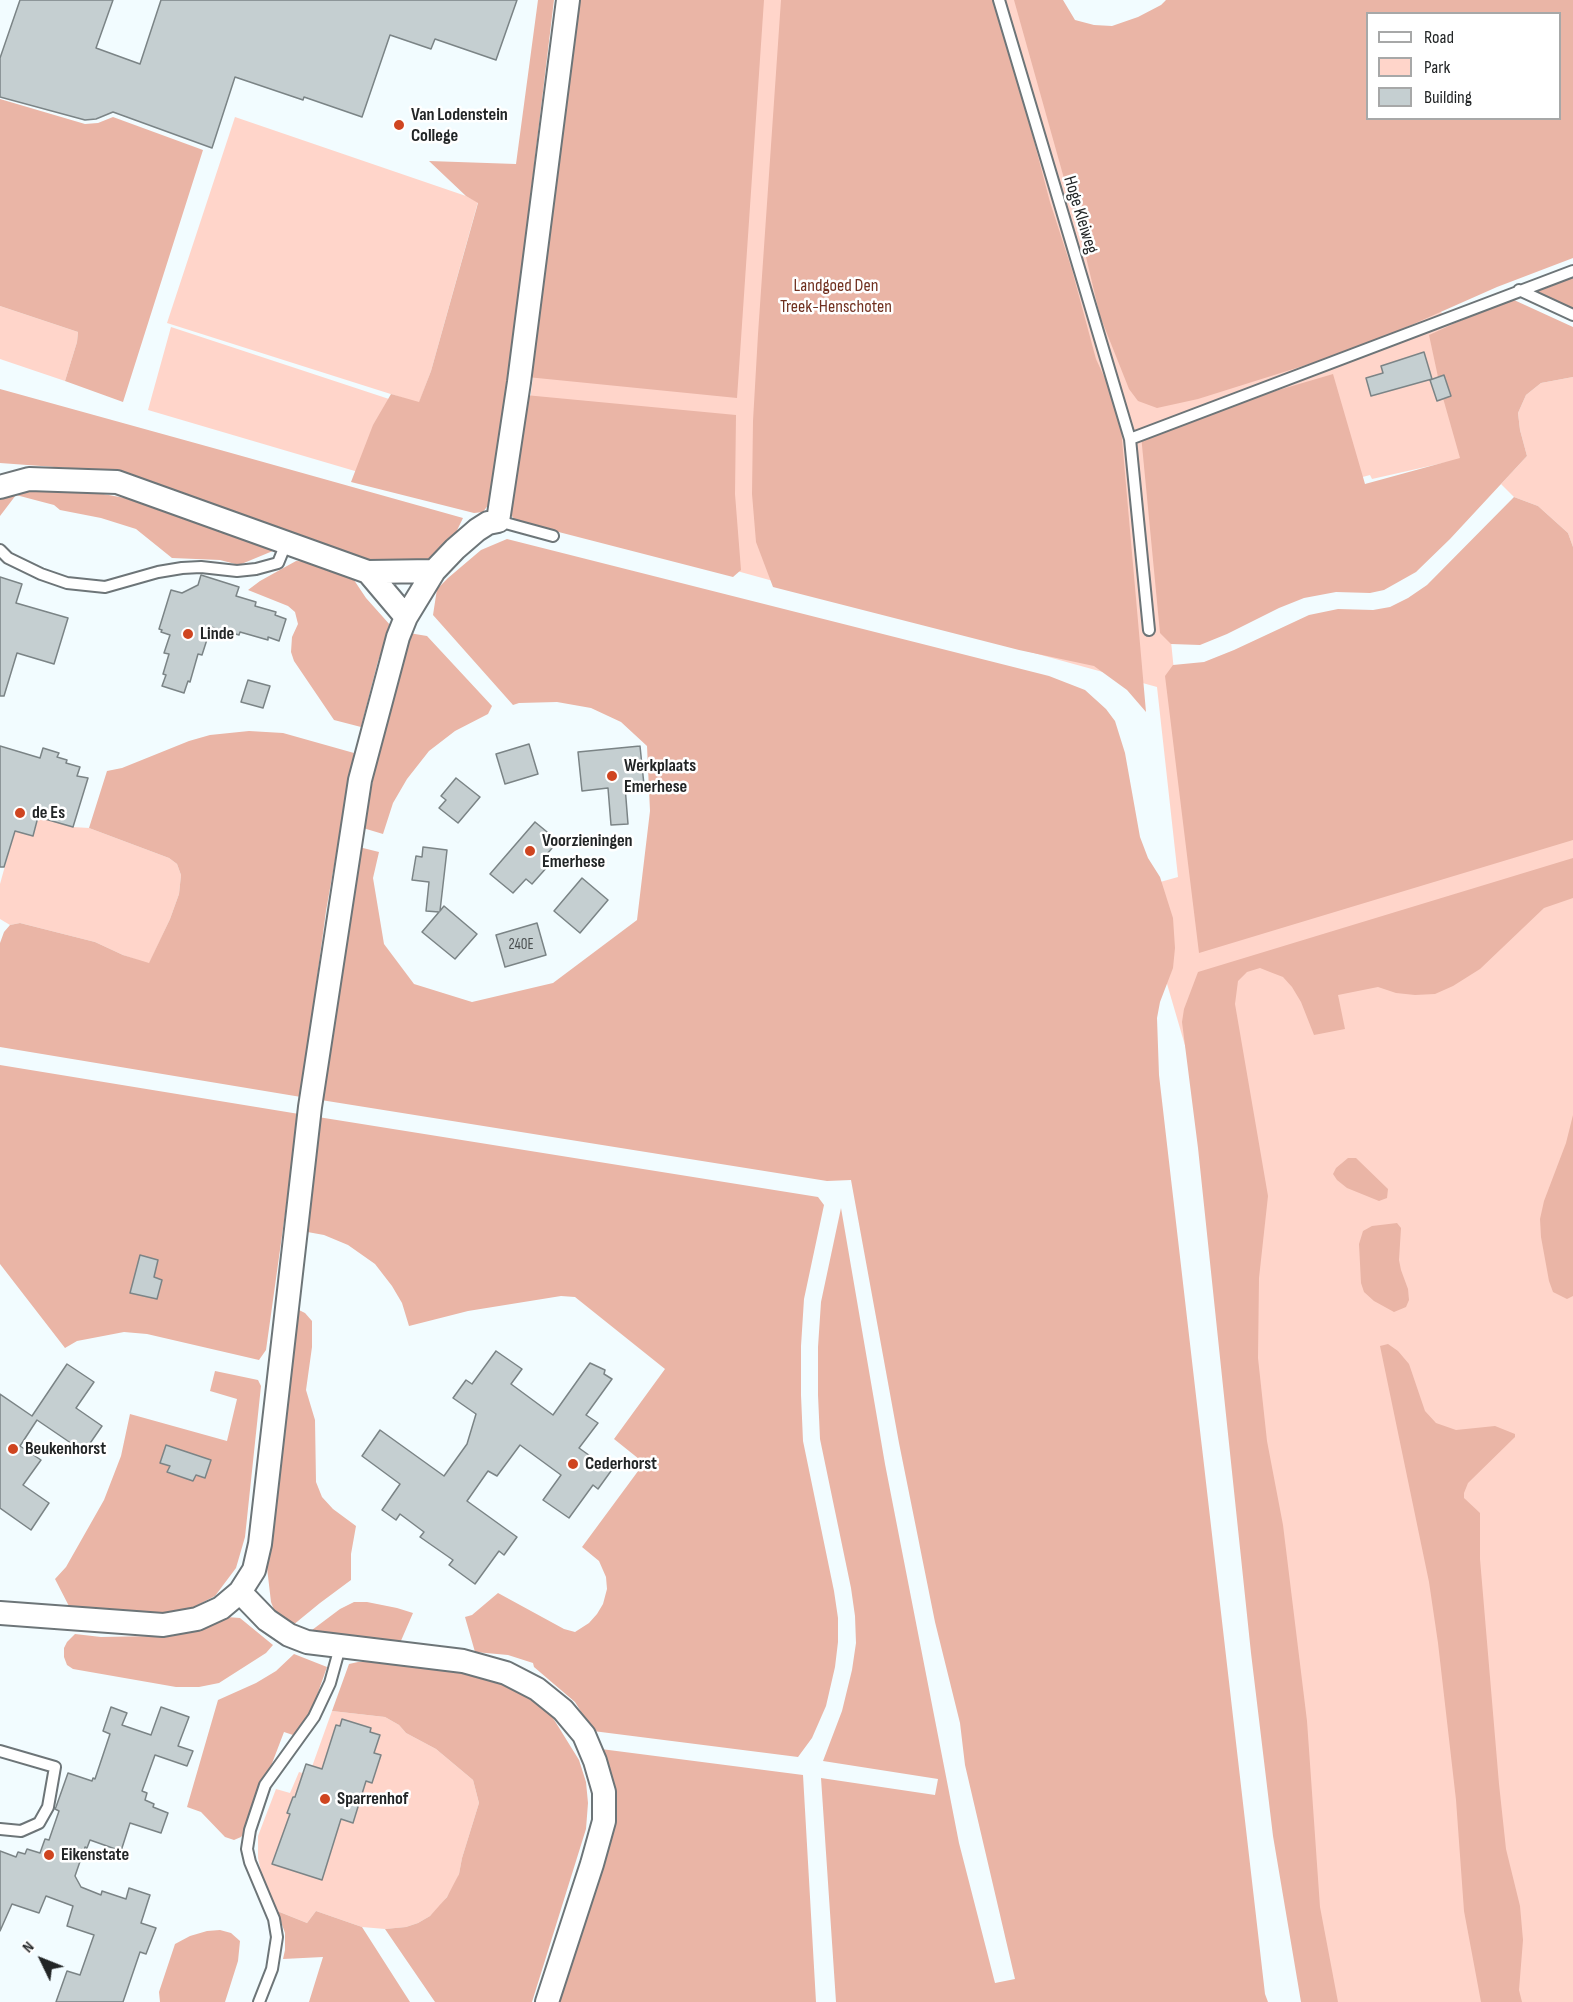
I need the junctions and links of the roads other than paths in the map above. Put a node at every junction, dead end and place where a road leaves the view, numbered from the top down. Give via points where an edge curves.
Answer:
1 (568, 0) edge
2 (999, 0) edge
3 (1573, 271) edge
4 (1519, 290) junction
5 (1573, 315) edge
6 (1130, 439) junction
7 (0, 487) edge
8 (498, 521) junction
9 (553, 536) dead end
10 (287, 541) junction
11 (0, 550) edge
12 (434, 571) junction
13 (368, 572) junction
14 (406, 617) junction
15 (1149, 630) dead end
16 (240, 1592) junction
17 (0, 1612) edge
18 (340, 1647) junction
19 (0, 1751) edge
20 (0, 1829) edge
21 (259, 2002) edge
22 (547, 2002) edge

1 - 8 street
2 - 6 lane, Hoge Kleiweg
3 - 4 lane
4 - 5 lane
4 - 6 lane
6 - 15 lane, Hoge Kleiweg
7 - 10 street via 29,478 117,482
8 - 9 lane
8 - 12 street via 477,530
10 - 11 lane via 278,564 237,571 182,567 105,587 67,583 8,558
10 - 13 street
12 - 13 street
12 - 14 street
13 - 14 street
14 - 16 street via 360,780 310,1107 260,1544 254,1570
16 - 17 street via 221,1608 197,1619 163,1625
16 - 18 street via 267,1620 289,1635
18 - 21 lane via 330,1683 314,1717 265,1785 250,1830 250,1862 274,1919 277,1937 272,1970
18 - 22 street via 463,1661 506,1673 537,1689 563,1710 584,1735 604,1792 604,1821
19 - 20 lane via 55,1767 48,1807 39,1823 21,1831

